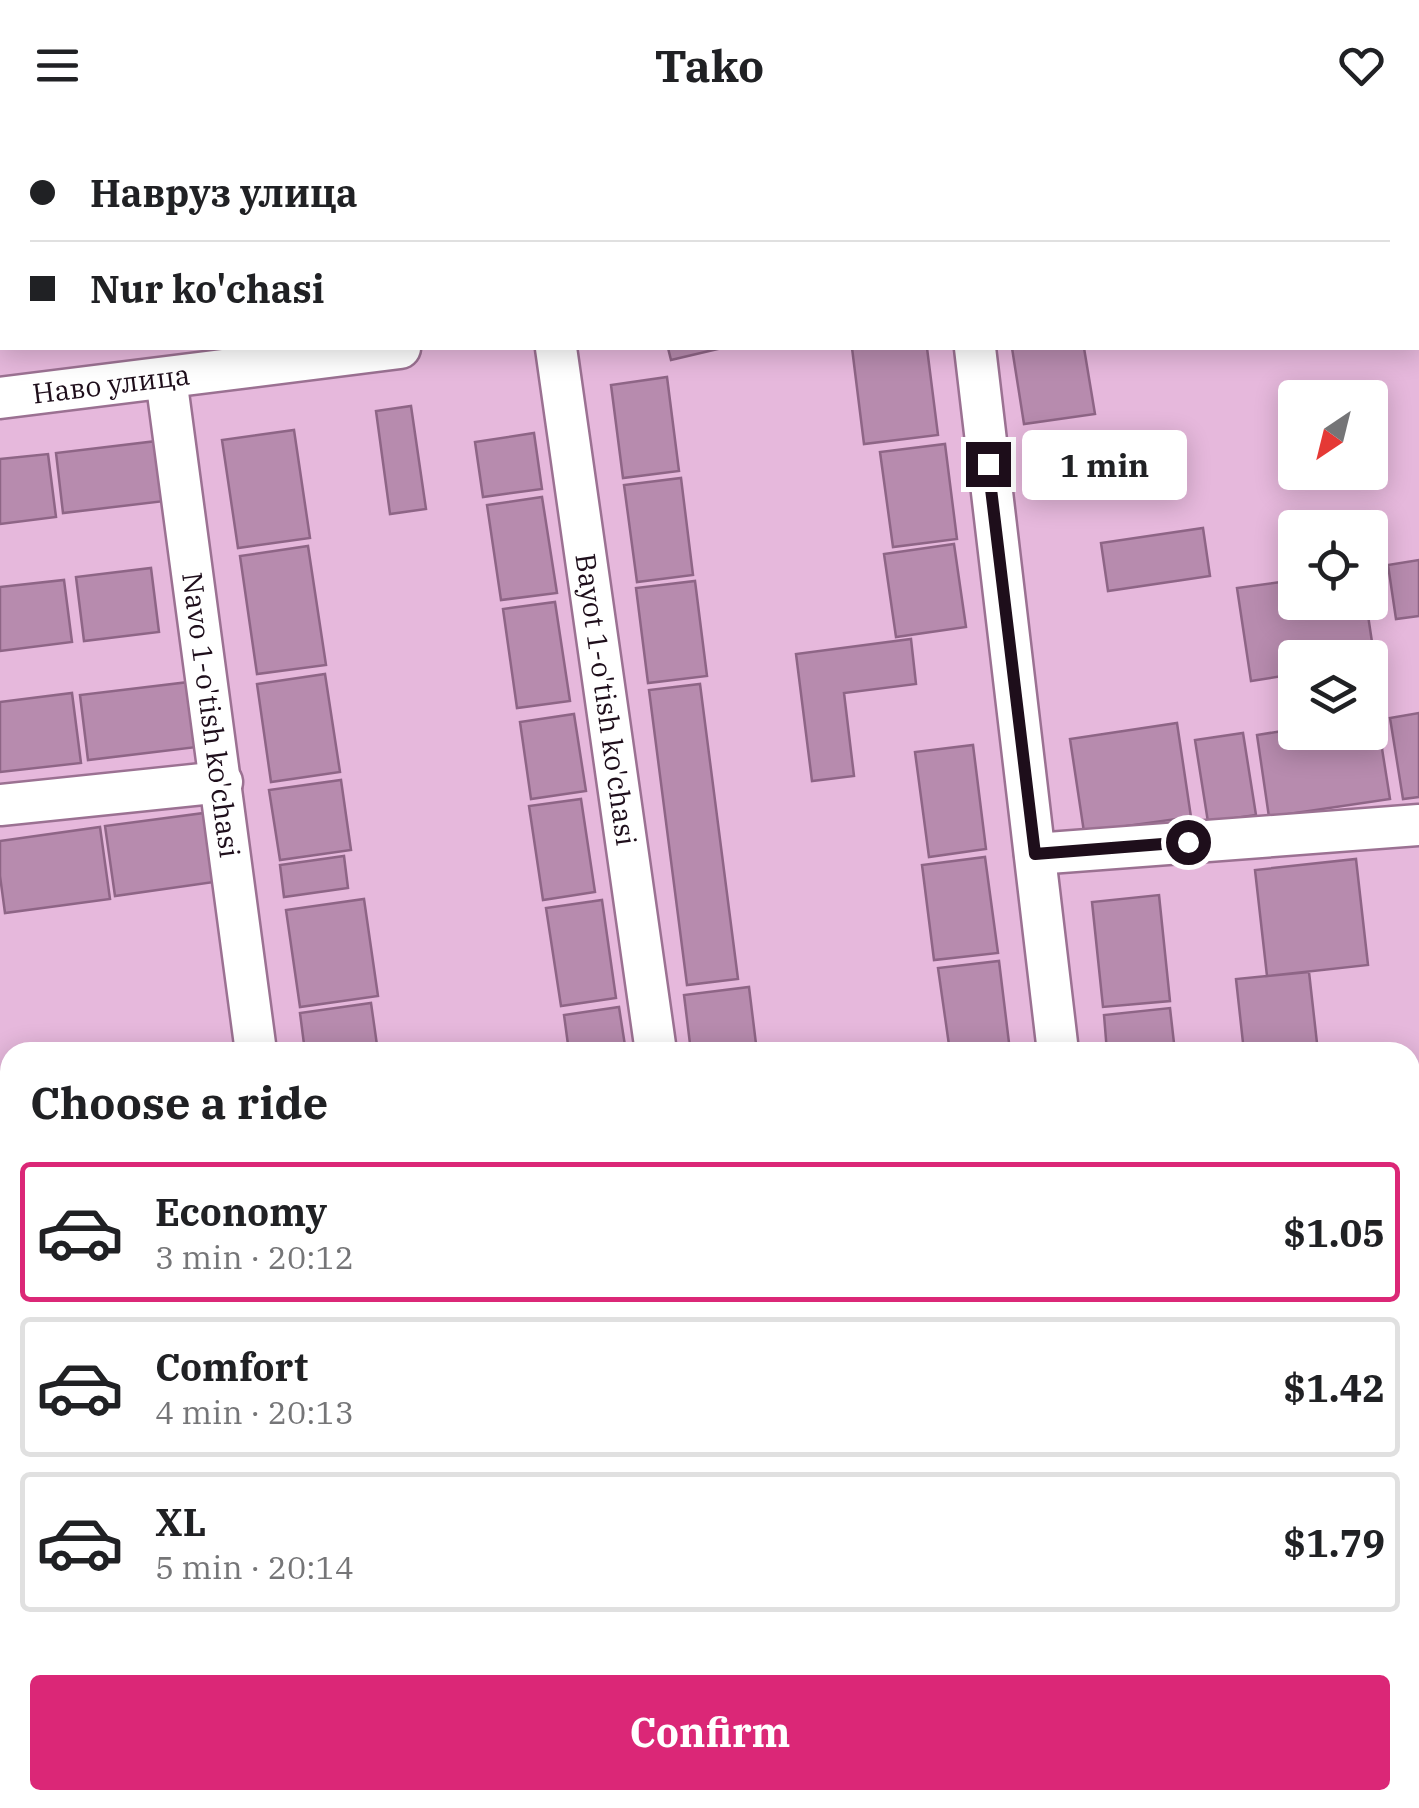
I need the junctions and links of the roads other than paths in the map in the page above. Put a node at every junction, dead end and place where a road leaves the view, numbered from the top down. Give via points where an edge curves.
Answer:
1 (384, 350) edge
2 (556, 350) edge
3 (975, 350) edge
4 (166, 378) junction
5 (0, 398) edge
6 (222, 782) junction
7 (0, 806) edge
8 (1419, 824) edge
9 (1035, 854) junction
10 (255, 1042) edge
11 (655, 1042) edge
12 (1057, 1042) edge

1 - 4 street, Наво улица
2 - 11 street, Bayot 1-o'tish ko'chasi
3 - 9 street
4 - 5 street, Наво улица
4 - 6 street, Navo 1-o'tish ko'chasi
6 - 7 street
6 - 10 street, Navo 1-o'tish ko'chasi
8 - 9 street
9 - 12 street

